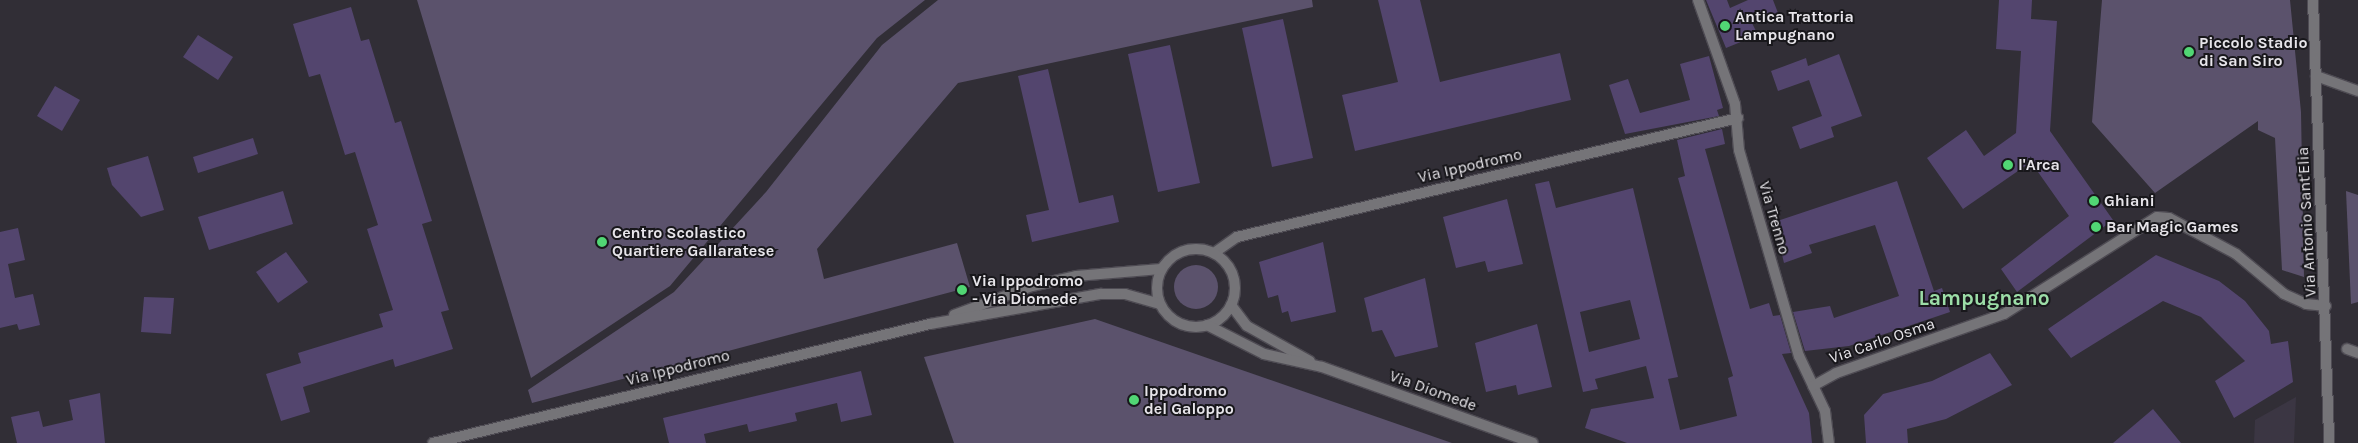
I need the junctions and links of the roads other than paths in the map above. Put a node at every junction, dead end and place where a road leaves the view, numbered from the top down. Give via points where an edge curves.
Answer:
1 (1698, 0) edge
2 (2313, 0) edge
3 (2316, 76) junction
4 (2358, 91) edge
5 (1738, 118) junction
6 (1214, 253) junction
7 (1161, 269) junction
8 (1160, 304) junction
9 (1231, 305) junction
10 (2326, 306) junction
11 (930, 324) junction
12 (1206, 325) junction
13 (2347, 349) dead end
14 (2358, 353) edge
15 (1322, 367) junction
16 (1813, 386) junction
17 (433, 443) edge
18 (1533, 443) edge
19 (1829, 443) edge
20 (2329, 443) edge

1 - 5 street, Via Trenno via 1720,52
2 - 3 street, Via Antonio Sant'Elia
3 - 4 street
3 - 10 street, Via Antonio Sant'Elia
5 - 6 street, Via Ippodromo via 1237,237
5 - 16 street, Via Trenno via 1738,144 1799,356
6 - 7 street via 1187,249
6 - 9 street via 1233,276
7 - 8 street via 1156,286
7 - 11 street, Via Ippodromo via 1103,271 1032,286
8 - 11 street, Via Ippodromo via 1140,296 1101,294
8 - 12 street via 1179,323
9 - 12 street
9 - 15 street, Via Diomede via 1247,326
10 - 16 street, Via Carlo Osma via 2306,304 2284,294 2236,254 2169,218 2157,217 2004,314 1836,373
10 - 20 street, Via Antonio Sant'Elia
11 - 17 street, Via Ippodromo
12 - 15 street, Via Diomede via 1264,354
13 - 14 street
15 - 18 street, Via Diomede
16 - 19 street, Via Trenno via 1825,411

